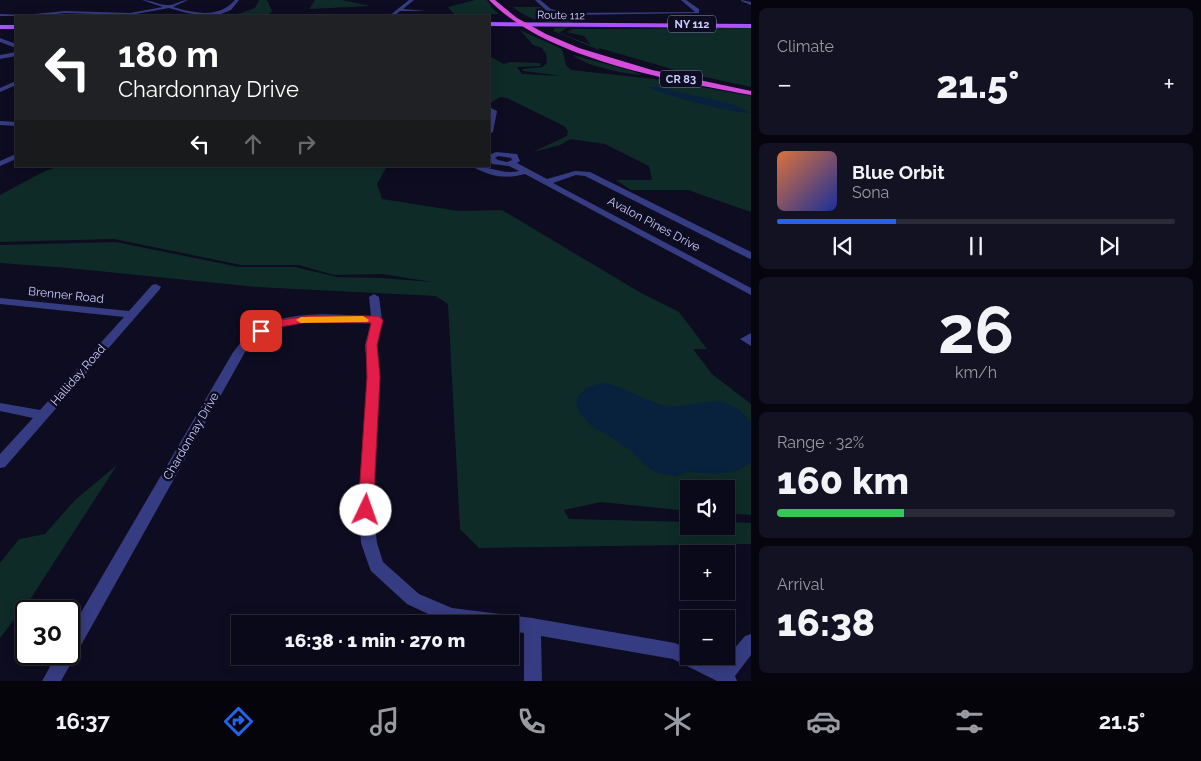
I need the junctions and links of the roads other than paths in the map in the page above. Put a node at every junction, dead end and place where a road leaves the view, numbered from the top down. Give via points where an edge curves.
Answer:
1 (33, 0) edge
2 (58, 0) edge
3 (144, 0) edge
4 (186, 0) edge
5 (237, 0) edge
6 (492, 0) edge
7 (501, 0) edge
8 (537, 0) edge
9 (683, 0) edge
10 (743, 0) edge
11 (402, 1) edge
12 (411, 1) edge
13 (751, 4) edge
14 (169, 7) junction
15 (398, 10) junction
16 (424, 11) dead end
17 (620, 14) junction
18 (0, 15) edge
19 (34, 15) edge
20 (116, 15) edge
21 (116, 15) edge
22 (391, 15) edge
23 (15, 16) edge
24 (512, 18) junction
25 (523, 22) junction
26 (490, 24) edge
27 (497, 24) junction
28 (548, 25) junction
29 (564, 25) junction
30 (751, 25) edge
31 (631, 26) junction
32 (0, 27) edge
33 (15, 27) edge
34 (533, 28) junction
35 (551, 34) junction
36 (15, 38) edge
37 (0, 40) edge
38 (15, 46) edge
39 (15, 54) edge
40 (0, 57) edge
41 (661, 72) junction
42 (15, 83) edge
43 (751, 88) edge
44 (0, 90) edge
45 (751, 93) edge
46 (490, 109) edge
47 (490, 120) edge
48 (0, 123) edge
49 (15, 124) edge
50 (15, 156) edge
51 (493, 160) edge
52 (0, 164) edge
53 (480, 167) edge
54 (527, 171) junction
55 (547, 182) junction
56 (751, 256) edge
57 (156, 287) dead end
58 (750, 290) edge
59 (374, 297) dead end
60 (0, 301) edge
61 (131, 314) junction
62 (378, 320) junction
63 (751, 336) edge
64 (751, 342) edge
65 (0, 407) edge
66 (43, 415) junction
67 (0, 463) edge
68 (532, 626) junction
69 (80, 630) edge
70 (751, 642) edge
71 (60, 665) edge
72 (726, 678) edge
73 (51, 681) edge
74 (533, 681) edge

1 - 2 street
3 - 14 street
4 - 14 street
5 - 14 street via 229,9 208,14
6 - 24 highway, CR 83
7 - 25 highway, CR 83
8 - 17 street via 552,11 568,14
9 - 17 street via 697,13
10 - 13 street
11 - 12 street
12 - 15 street
14 - 21 street
15 - 16 street
15 - 22 street
17 - 31 street
18 - 23 street
19 - 20 street via 65,12
24 - 25 highway, CR 83
24 - 27 main road
25 - 27 main road, Route 112
25 - 28 main road, Route 112
25 - 34 highway, CR 83
26 - 27 main road, Route 112
27 - 34 main road, Route 112
28 - 29 main road, Route 112 / NY 112
28 - 34 main road, Route 112 / NY 112
29 - 31 main road, Route 112 / NY 112
29 - 35 main road via 553,28
30 - 31 main road, Route 112 / NY 112
32 - 33 main road
34 - 35 highway, CR 83
34 - 41 highway, CR 83 via 586,52
35 - 41 highway, CR 83
36 - 37 street
37 - 38 street
39 - 40 street
41 - 43 highway, CR 83
41 - 45 highway, CR 83
42 - 44 street
46 - 47 street via 494,110
48 - 49 street
50 - 52 street
51 - 54 street, Avalon Pines Drive via 505,154 514,156 516,161 512,164
53 - 54 street via 492,174 505,176
54 - 55 street, Avalon Pines Drive
55 - 56 street, Avalon Pines Drive via 575,173 587,174
55 - 58 street, Avalon Pines Drive
57 - 61 street, Halliday Road
59 - 62 street
60 - 61 street, Brenner Road
61 - 66 street, Halliday Road
62 - 68 street via 371,345 374,377 366,510 368,543 377,566 413,599 451,616
62 - 69 street, Chardonnay Drive via 308,319 271,325 250,338
63 - 64 street via 746,339
65 - 66 street
66 - 67 street, Halliday Road
68 - 72 street via 675,651
68 - 74 street
70 - 72 street
71 - 73 street

